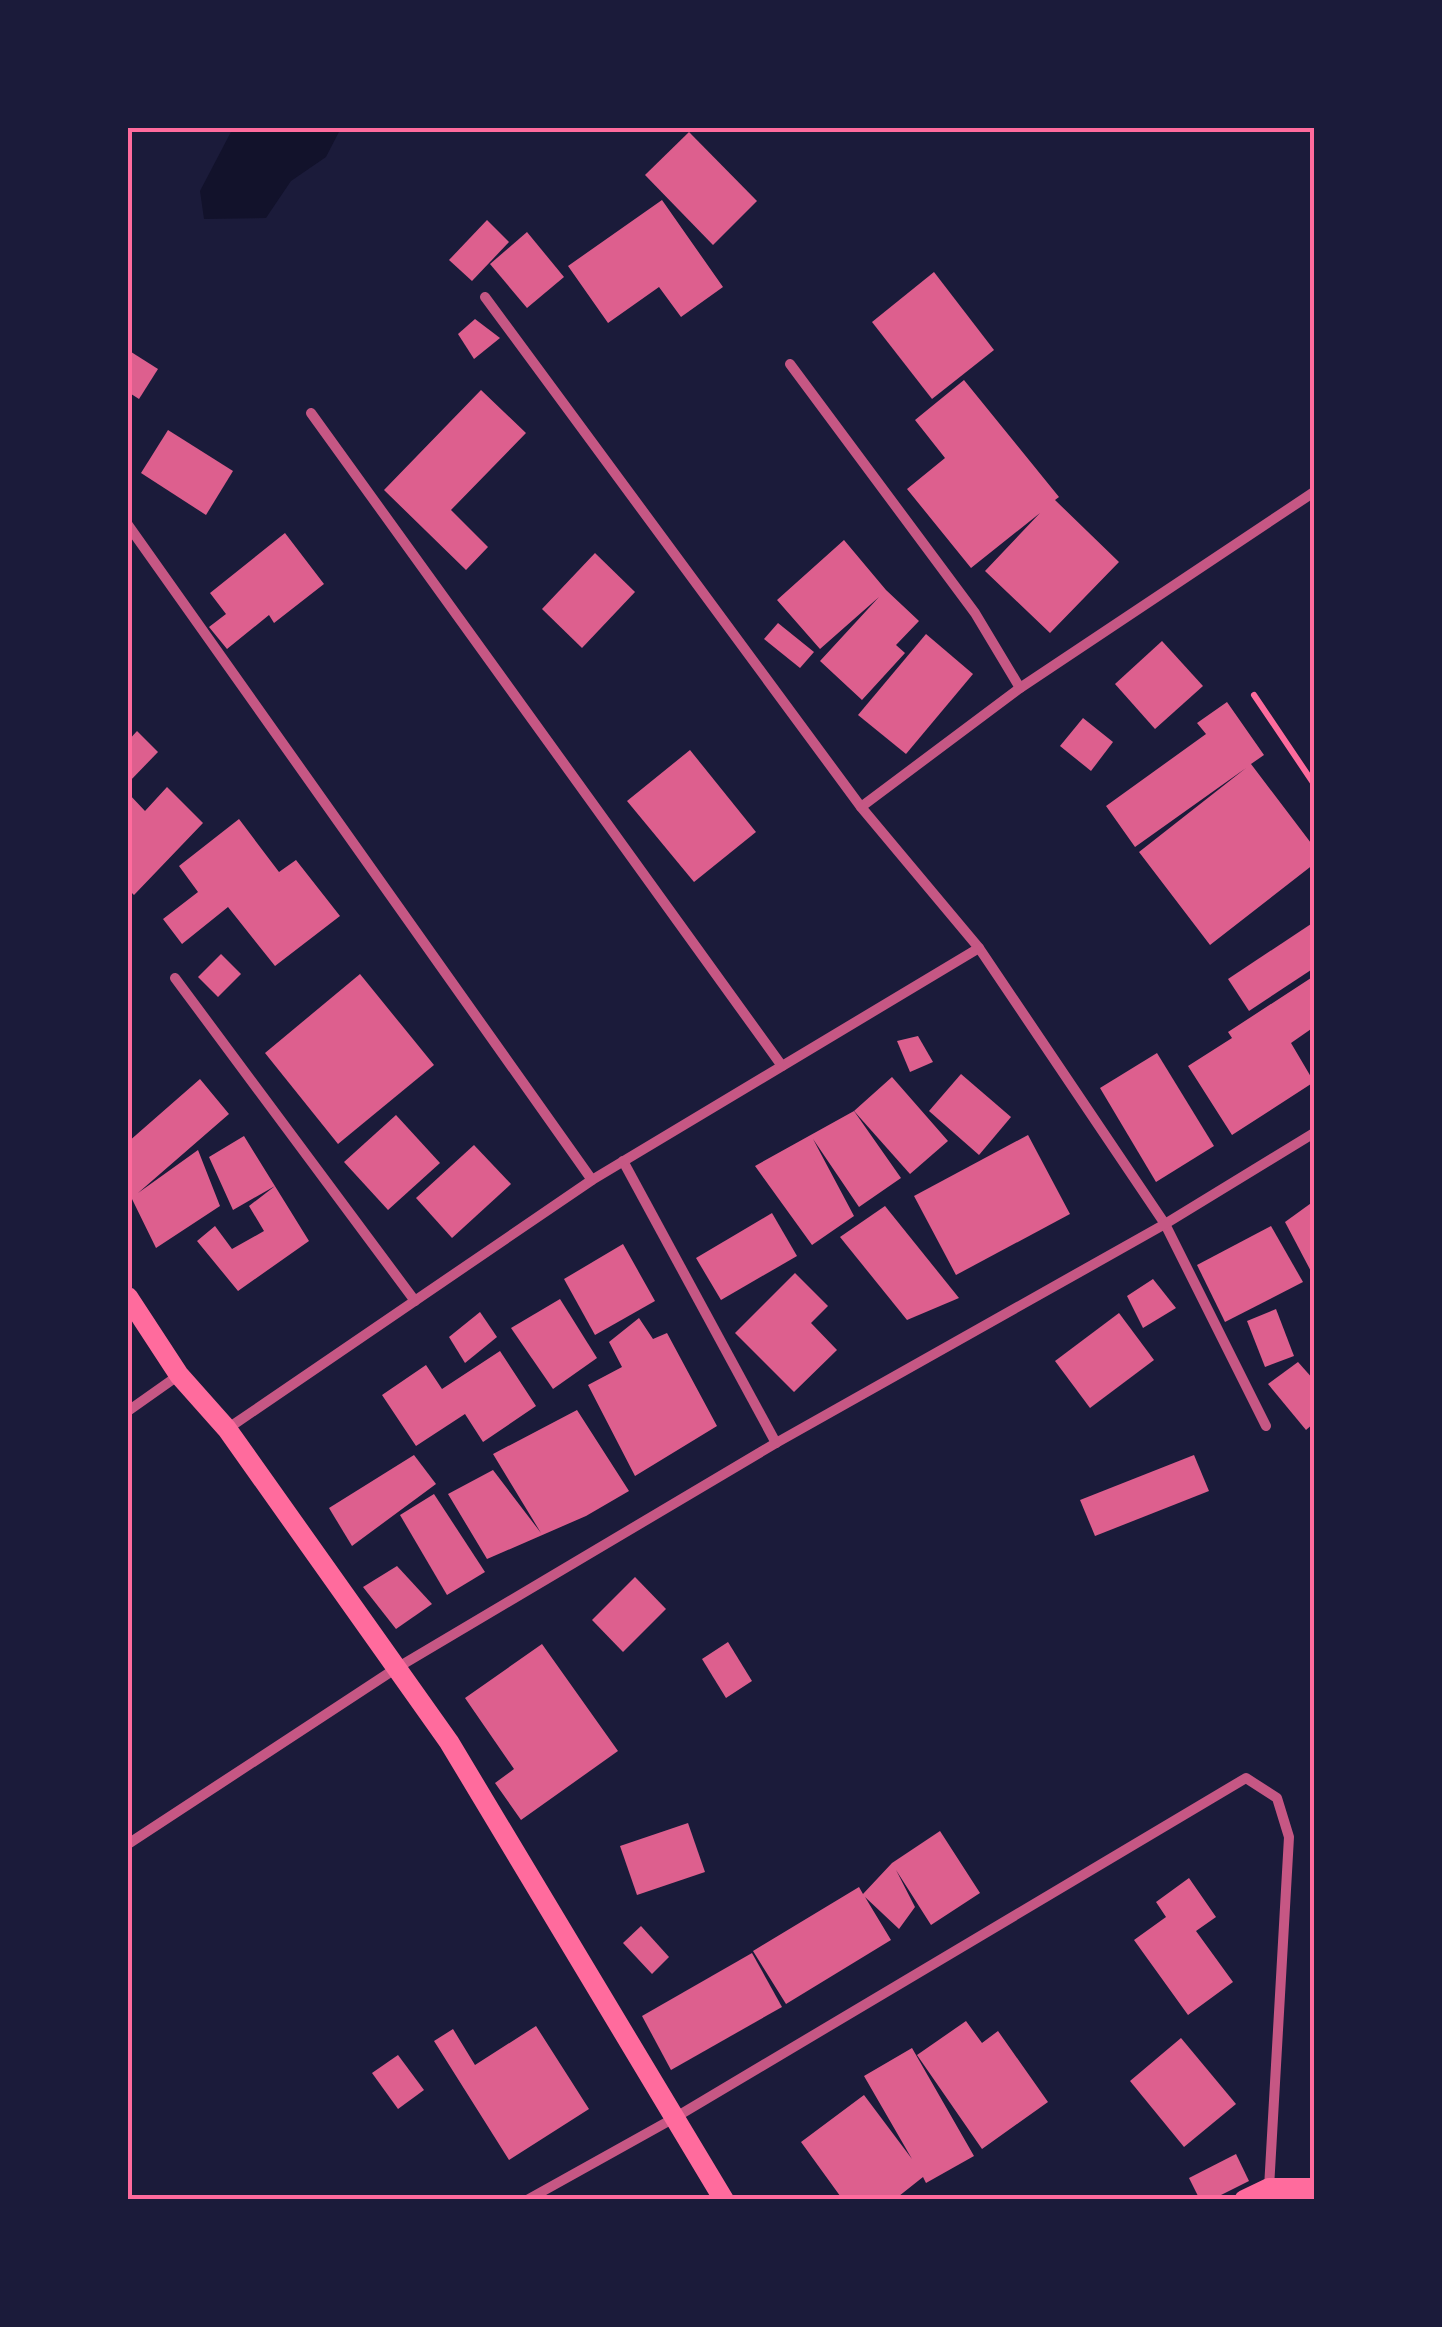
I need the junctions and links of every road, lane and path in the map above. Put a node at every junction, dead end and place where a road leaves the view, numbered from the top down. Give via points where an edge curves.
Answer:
1 (486, 297) dead end
2 (790, 364) dead end
3 (311, 413) dead end
4 (1314, 492) edge
5 (128, 526) edge
6 (1020, 688) junction
7 (1254, 696) dead end
8 (1314, 784) edge
9 (861, 806) junction
10 (980, 948) junction
11 (175, 978) dead end
12 (782, 1066) junction
13 (1314, 1133) edge
14 (623, 1161) junction
15 (592, 1180) junction
16 (1166, 1224) junction
17 (128, 1297) edge
18 (414, 1302) junction
19 (179, 1375) junction
20 (128, 1411) edge
21 (1266, 1426) dead end
22 (227, 1429) junction
23 (776, 1442) junction
24 (395, 1669) junction
25 (128, 1844) edge
26 (676, 2117) junction
27 (1269, 2188) junction
28 (1314, 2188) edge
29 (527, 2200) edge
30 (724, 2200) edge
31 (1244, 2200) edge

1 - 9 street
2 - 6 street via 975,612
3 - 12 street
4 - 6 street
5 - 15 street
6 - 9 street
7 - 8 path
9 - 10 street
10 - 12 street
10 - 16 street
11 - 18 street
12 - 14 street
13 - 16 street
14 - 15 street
14 - 23 street
15 - 18 street
16 - 21 street
16 - 23 street
17 - 19 main road
18 - 22 street
19 - 20 street
19 - 22 main road
22 - 24 main road
23 - 24 street
24 - 25 street
24 - 26 main road via 449,1742
26 - 27 street via 1246,1778 1277,1798 1289,1838
26 - 29 street
26 - 30 main road
27 - 28 main road
27 - 31 main road

